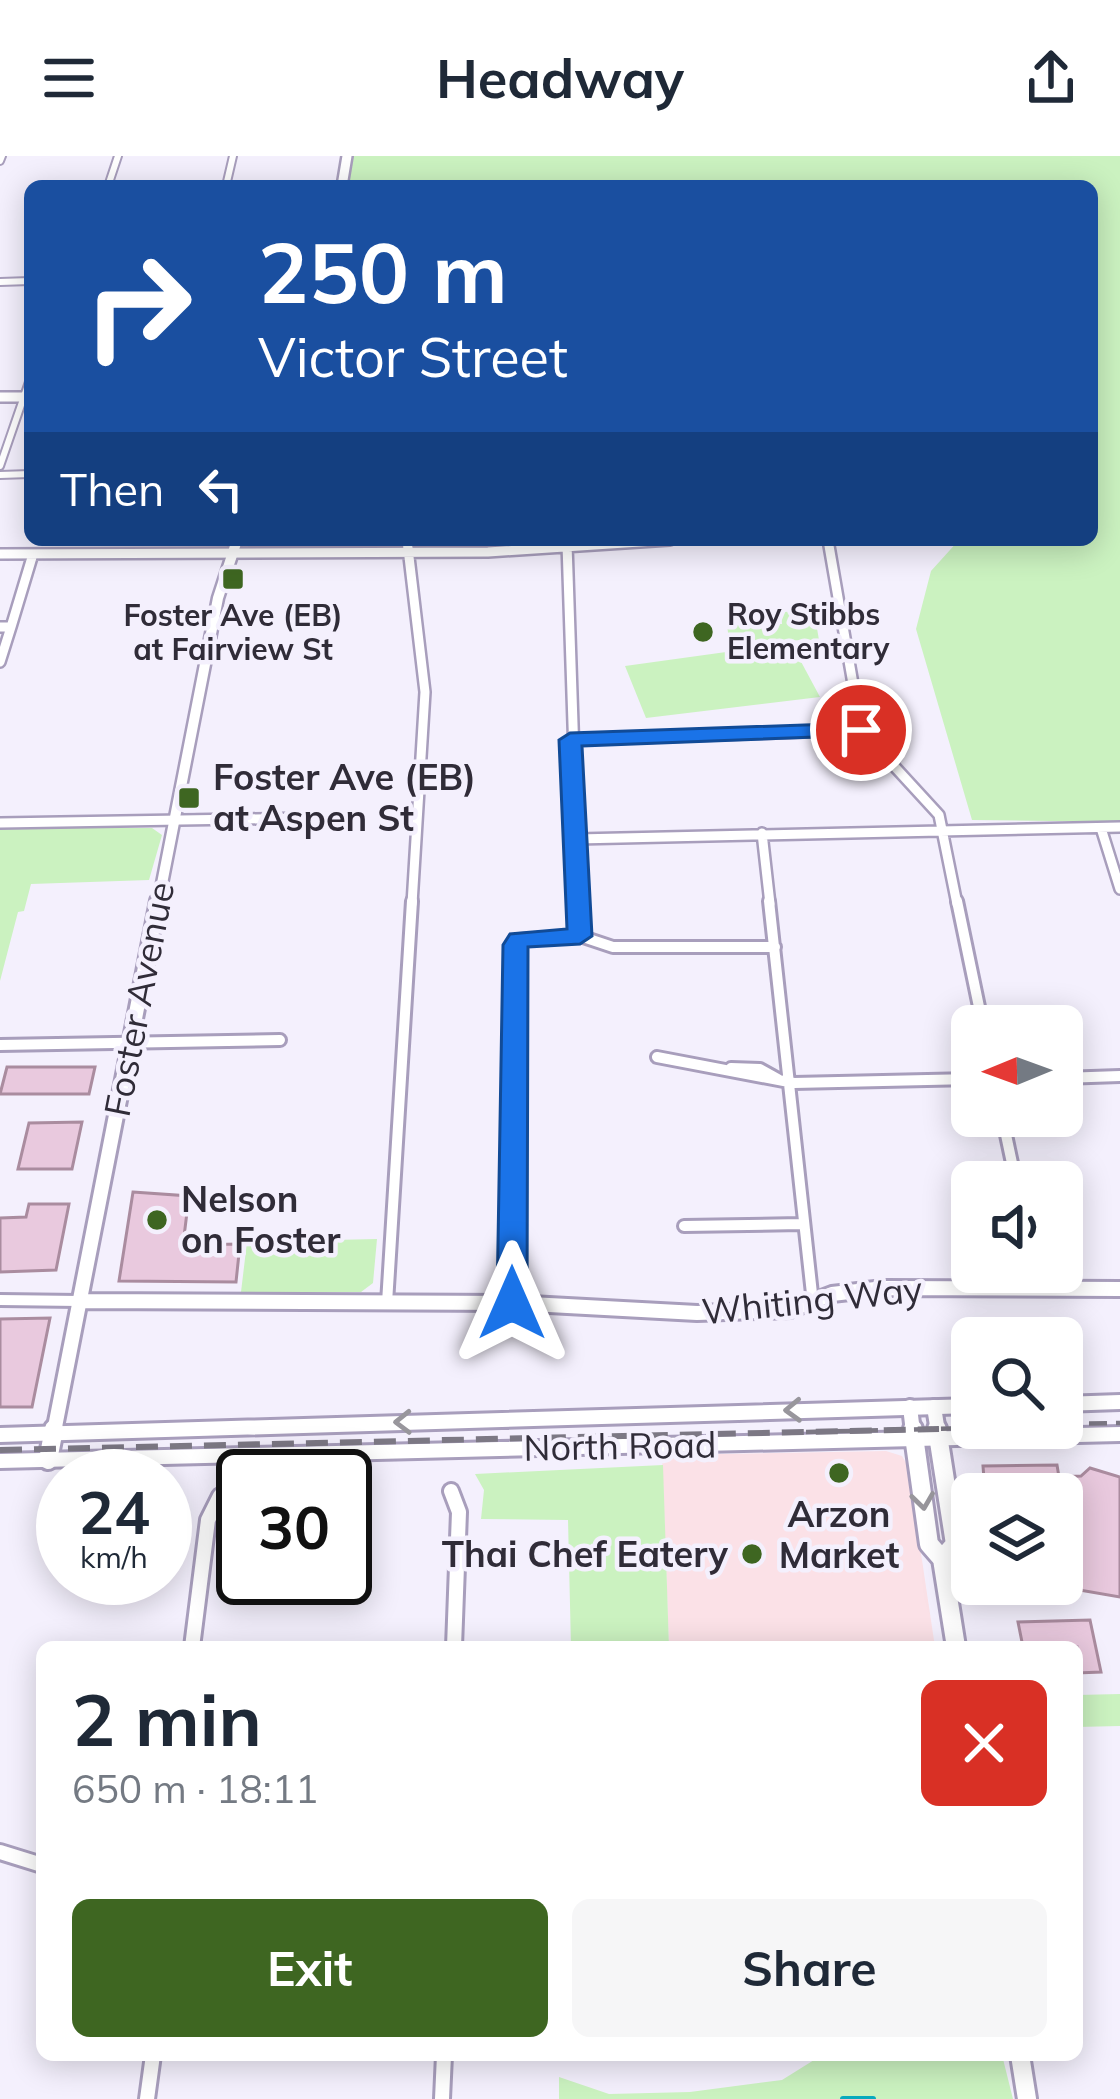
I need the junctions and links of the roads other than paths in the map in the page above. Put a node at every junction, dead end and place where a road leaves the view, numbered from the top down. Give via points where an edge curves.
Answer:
1 (24, 405) edge
2 (0, 470) edge
3 (234, 546) edge
4 (407, 546) edge
5 (567, 546) edge
6 (829, 546) edge
7 (0, 554) edge
8 (33, 554) junction
9 (231, 554) junction
10 (6, 627) edge
11 (0, 662) edge
12 (861, 730) junction
13 (570, 740) junction
14 (308, 818) dead end
15 (174, 822) junction
16 (0, 823) edge
17 (1120, 827) edge
18 (1101, 828) junction
19 (944, 829) junction
20 (762, 832) junction
21 (577, 838) junction
22 (1120, 889) edge
23 (580, 936) junction
24 (775, 947) junction
25 (979, 1005) edge
26 (280, 1040) dead end
27 (132, 1043) junction
28 (0, 1045) edge
29 (657, 1057) dead end
30 (1120, 1076) edge
31 (1083, 1077) edge
32 (951, 1079) edge
33 (784, 1081) junction
34 (801, 1224) junction
35 (684, 1226) dead end
36 (951, 1284) edge
37 (1083, 1284) edge
38 (1120, 1289) edge
39 (0, 1300) edge
40 (79, 1301) junction
41 (512, 1303) junction
42 (813, 1303) junction
43 (387, 1304) junction
44 (1120, 1402) edge
45 (1083, 1403) edge
46 (910, 1407) junction
47 (934, 1407) junction
48 (951, 1407) edge
49 (53, 1433) junction
50 (1120, 1434) edge
51 (0, 1435) edge
52 (939, 1437) junction
53 (914, 1438) junction
54 (50, 1449) edge
55 (192, 1455) edge
56 (0, 1460) edge
57 (36, 1460) edge
58 (451, 1491) dead end
59 (216, 1504) edge
60 (942, 1559) junction
61 (193, 1641) edge
62 (454, 1641) edge
63 (955, 1641) edge
64 (0, 1852) edge
65 (36, 1863) edge
66 (152, 2061) edge
67 (444, 2061) edge
68 (1021, 2061) edge
69 (147, 2099) edge
70 (442, 2099) edge
71 (1027, 2099) edge

1 - 2 street
3 - 9 street, Foster Avenue
4 - 9 street
4 - 43 street via 425,692
5 - 13 street
6 - 12 street
7 - 8 street
8 - 9 street
8 - 10 street
9 - 15 street, Foster Avenue
10 - 11 street
12 - 13 street
12 - 19 street via 929,797
13 - 21 street
14 - 15 street
15 - 16 street
15 - 27 street, Foster Avenue
17 - 18 street
18 - 19 street
18 - 22 street
19 - 20 street
19 - 25 street
20 - 21 street
20 - 24 street
21 - 23 street
23 - 24 street via 614,947
23 - 41 street via 519,940
24 - 33 street
26 - 27 street
27 - 28 street
27 - 40 street, Foster Avenue
29 - 33 street
30 - 31 street
32 - 33 street
33 - 34 street
34 - 35 street
34 - 42 street
36 - 42 street, Whiting Way via 832,1294
37 - 38 street, Whiting Way
39 - 40 street, Whiting Way
40 - 43 street, Whiting Way
40 - 49 street, Foster Avenue
41 - 42 street, Whiting Way via 697,1313
41 - 43 street, Whiting Way
44 - 45 main road
46 - 47 main road, North Road
46 -> 49 main road, North Road
46 - 53 street
47 - 48 main road, North Road
47 - 52 street
49 - 51 main road, North Road
49 - 54 street, Foster Avenue
50 - 52 main road, North Road
52 - 53 main road, North Road
52 - 60 street via 955,1544
53 - 55 main road, North Road
53 -> 60 street via 929,1544
56 - 57 main road, North Road
58 - 62 street via 459,1512
59 - 61 street
60 - 63 street
64 - 65 street
66 - 69 street
67 - 70 street
68 - 71 street

